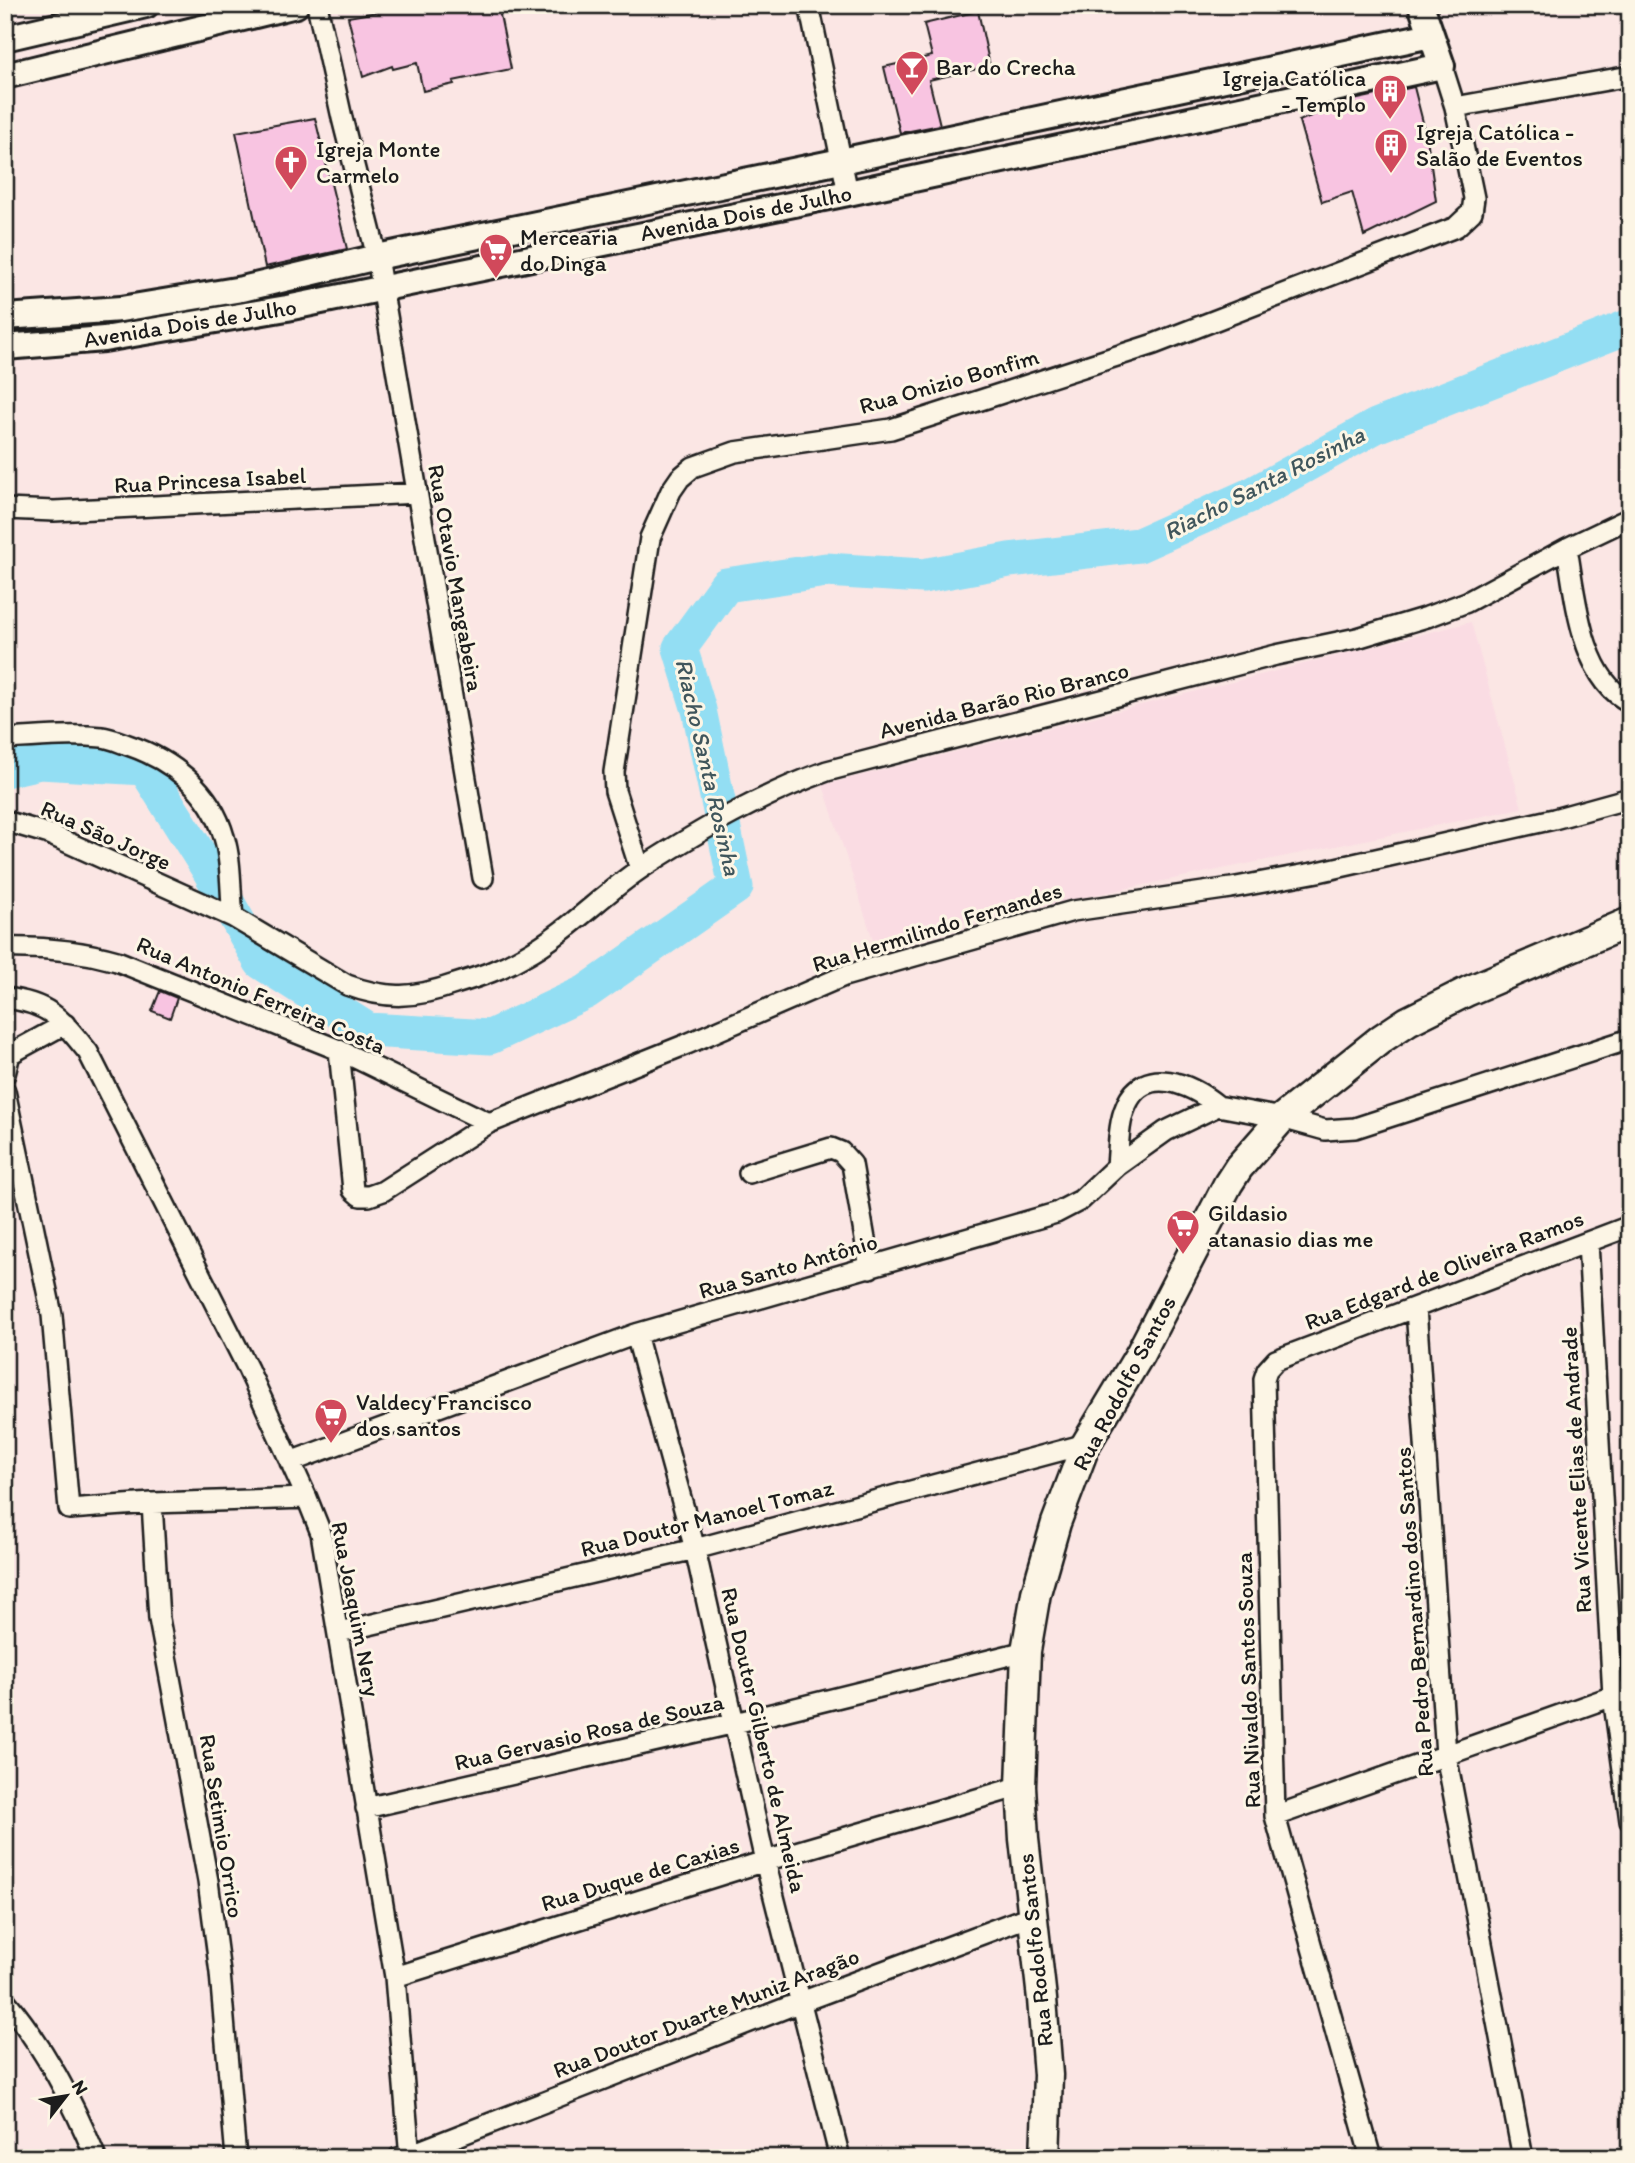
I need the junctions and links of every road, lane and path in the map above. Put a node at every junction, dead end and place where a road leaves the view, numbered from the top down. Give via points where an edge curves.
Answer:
1 (146, 5) edge
2 (296, 5) edge
3 (317, 5) edge
4 (809, 5) edge
5 (1421, 5) edge
6 (101, 16) junction
7 (1430, 35) junction
8 (5, 37) edge
9 (107, 51) junction
10 (1442, 66) junction
11 (5, 76) edge
12 (1630, 76) edge
13 (1455, 107) junction
14 (841, 161) junction
15 (848, 193) junction
16 (607, 209) junction
17 (615, 240) junction
18 (377, 257) junction
19 (382, 287) junction
20 (5, 317) edge
21 (5, 347) edge
22 (417, 494) junction
23 (5, 509) edge
24 (1630, 518) edge
25 (1567, 548) junction
26 (1630, 702) edge
27 (5, 739) edge
28 (1630, 798) edge
29 (5, 821) edge
30 (640, 869) junction
31 (483, 878) dead end
32 (233, 917) junction
33 (1623, 930) edge
34 (5, 948) edge
35 (5, 998) edge
36 (65, 1024) junction
37 (1630, 1039) edge
38 (339, 1050) junction
39 (5, 1074) edge
40 (5, 1091) edge
41 (1218, 1106) junction
42 (1282, 1118) junction
43 (488, 1123) junction
44 (1117, 1166) junction
45 (749, 1172) dead end
46 (1630, 1226) edge
47 (1588, 1242) junction
48 (870, 1268) junction
49 (1416, 1308) junction
50 (636, 1334) junction
51 (1276, 1360) joint
52 (1086, 1444) junction
53 (290, 1462) junction
54 (307, 1498) junction
55 (152, 1503) junction
56 (695, 1549) junction
57 (339, 1632) junction
58 (1026, 1651) junction
59 (1621, 1693) edge
60 (735, 1723) junction
61 (1446, 1755) junction
62 (1021, 1786) junction
63 (366, 1808) junction
64 (1275, 1816) junction
65 (1630, 1821) edge
66 (765, 1861) junction
67 (1033, 1915) junction
68 (395, 1977) junction
69 (5, 2000) edge
70 (801, 2002) junction
71 (1039, 2156) edge
72 (405, 2157) edge
73 (96, 2158) edge
74 (236, 2158) edge
75 (840, 2158) edge
76 (1371, 2158) edge
77 (1523, 2158) edge

1 - 6 street
2 - 9 street
3 - 18 street, Rua Otavio Mangabeira
4 - 14 street
5 - 7 street
6 - 8 street
6 - 9 street
7 - 10 street
7 - 14 street, Avenida Dois de Julho
9 - 11 street
10 - 13 street
10 - 15 street, Avenida Dois de Julho
12 - 13 street
13 - 30 street, Rua Onizio Bonfim via 1474,198 1472,212 1456,227 1154,344 891,429 735,452 693,467 680,478 650,538 614,772 615,791
14 - 15 street
14 - 16 street, Avenida Dois de Julho
15 - 17 street, Avenida Dois de Julho
16 - 17 street
16 - 18 street, Avenida Dois de Julho
17 - 19 street, Avenida Dois de Julho
18 - 19 street, Rua Otavio Mangabeira
18 - 20 street, Avenida Dois de Julho via 242,289 135,306
19 - 21 street, Avenida Dois de Julho via 192,325 104,339
19 - 22 street, Rua Otavio Mangabeira
22 - 23 street, Rua Princesa Isabel via 54,512
22 - 31 street, Rua Otavio Mangabeira
24 - 25 street, Avenida Barão Rio Branco
25 - 26 street via 1583,633 1600,678
25 - 30 street, Avenida Barão Rio Branco via 1467,602 1427,617 827,771 722,818
27 - 32 street via 105,737 173,765 195,785 218,821 225,839
28 - 43 street, Rua Hermilindo Fernandes via 1318,872 1073,911 951,944 844,976
29 - 32 street, Rua São Jorge via 49,834
30 - 32 street, Avenida Barão Rio Branco via 526,955 488,975 432,993 397,997 340,982
33 - 42 main road, Rua Rodolfo Santos via 1468,991 1408,1021
34 - 38 street, Rua Antonio Ferreira Costa via 49,949 117,961
35 - 36 street, Rua Joaquim Nery via 29,1001
36 - 39 street via 10,1054
36 - 53 street, Rua Joaquim Nery via 88,1052 189,1248
37 - 42 street via 1355,1128 1325,1130
38 - 43 street, Rua Antonio Ferreira Costa
38 - 43 street, Rua Hermilindo Fernandes via 351,1179 360,1196 383,1191
40 - 55 street via 52,1315 69,1509
41 - 42 street
41 - 44 street, Rua Santo Antônio via 1166,1131
41 - 44 street via 1184,1084 1166,1081 1141,1087 1121,1120
42 - 52 main road, Rua Rodolfo Santos via 1228,1184 1140,1354
44 - 48 street, Rua Santo Antônio via 1081,1200 1056,1213
45 - 48 street via 831,1149 841,1152 852,1164
46 - 47 street, Rua Edgard de Oliveira Ramos
47 - 49 street, Rua Edgard de Oliveira Ramos
47 - 59 street, Rua Vicente Elias de Andrade
48 - 50 street, Rua Santo Antônio
49 - 51 street, Rua Edgard de Oliveira Ramos
49 - 61 street, Rua Pedro Bernardino dos Santos
50 - 53 street, Rua Santo Antônio
50 - 56 street, Rua Doutor Gilberto de Almeida
51 - 64 street, Rua Nivaldo Santos Souza via 1264,1379
52 - 56 street, Rua Doutor Manoel Tomaz
52 - 58 main road, Rua Rodolfo Santos via 1045,1559
53 - 54 street, Rua Joaquim Nery
54 - 55 street
54 - 57 street, Rua Joaquim Nery via 321,1533
55 - 74 street, Rua Setimio Orrico via 159,1619 208,1881
56 - 57 street, Rua Doutor Manoel Tomaz
56 - 60 street, Rua Doutor Gilberto de Almeida
57 - 63 street, Rua Joaquim Nery
58 - 60 street, Rua Gervasio Rosa de Souza
58 - 62 main road, Rua Rodolfo Santos
59 - 61 street
59 - 65 street, Rua Vicente Elias de Andrade
60 - 63 street, Rua Gervasio Rosa de Souza
60 - 66 street, Rua Doutor Gilberto de Almeida
61 - 64 street
61 - 77 street, Rua Pedro Bernardino dos Santos
62 - 66 street, Rua Duque de Caxias
62 - 67 main road, Rua Rodolfo Santos
63 - 68 street, Rua Joaquim Nery
64 - 76 street, Rua Nivaldo Santos Souza
66 - 68 street, Rua Duque de Caxias
66 - 70 street, Rua Doutor Gilberto de Almeida
67 - 70 street, Rua Doutor Duarte Muniz Aragão
67 - 71 main road, Rua Rodolfo Santos via 1048,2075
68 - 72 street, Rua Joaquim Nery
69 - 73 street via 54,2067
70 - 72 street, Rua Doutor Duarte Muniz Aragão
70 - 75 street, Rua Doutor Gilberto de Almeida

